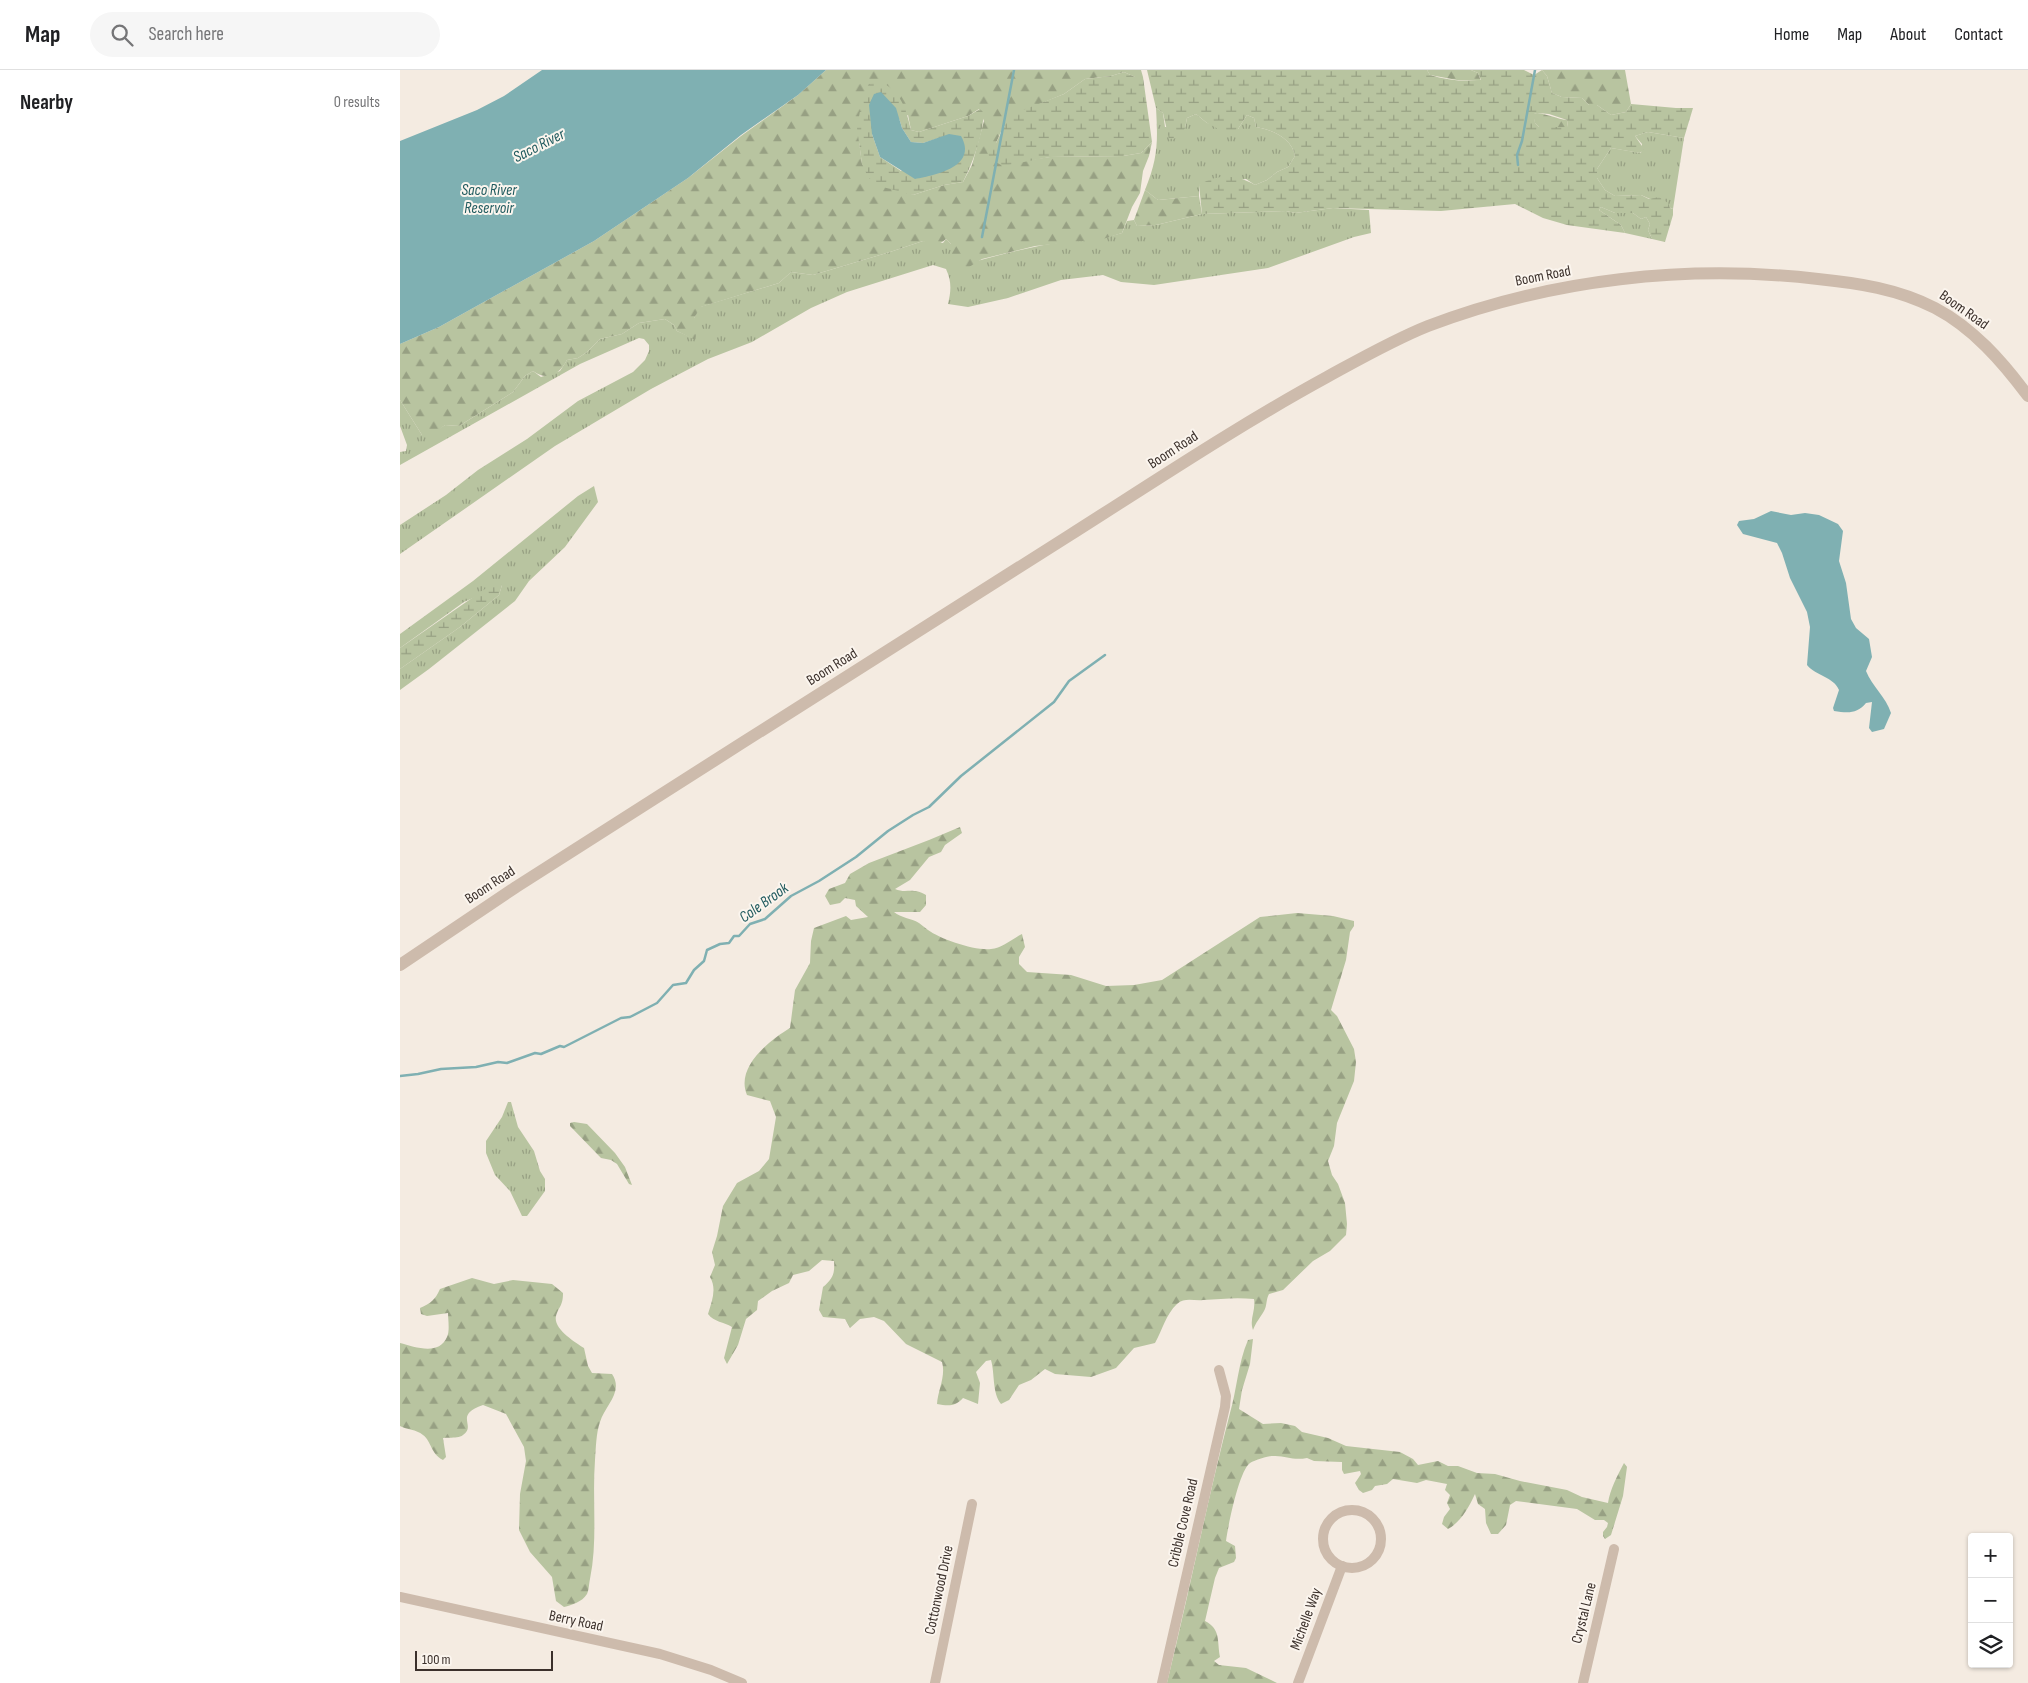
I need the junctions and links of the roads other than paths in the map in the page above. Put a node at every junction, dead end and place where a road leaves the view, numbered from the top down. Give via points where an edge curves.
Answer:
1 (2028, 396) edge
2 (400, 965) edge
3 (1219, 1370) dead end
4 (972, 1504) dead end
5 (1614, 1549) dead end
6 (1342, 1566) junction
7 (400, 1597) edge
8 (742, 1683) edge
9 (935, 1683) edge
10 (1162, 1683) edge
11 (1298, 1683) edge
12 (1584, 1683) edge

1 - 2 street, Boom Road via 1993,353 1957,321 1911,298 1857,284 1746,273 1666,276 1560,289 1457,316 1392,342 1253,419 524,882
3 - 10 street, Cribble Cove Road via 1226,1407
4 - 9 street, Cottonwood Drive
5 - 12 street, Crystal Lane
6 - 6 street via 1360,1567 1368,1563 1380,1548 1380,1530 1376,1521 1360,1511 1341,1512 1326,1525 1323,1534 1327,1553
6 - 11 street, Michelle Way
7 - 8 street, Berry Road via 660,1654

